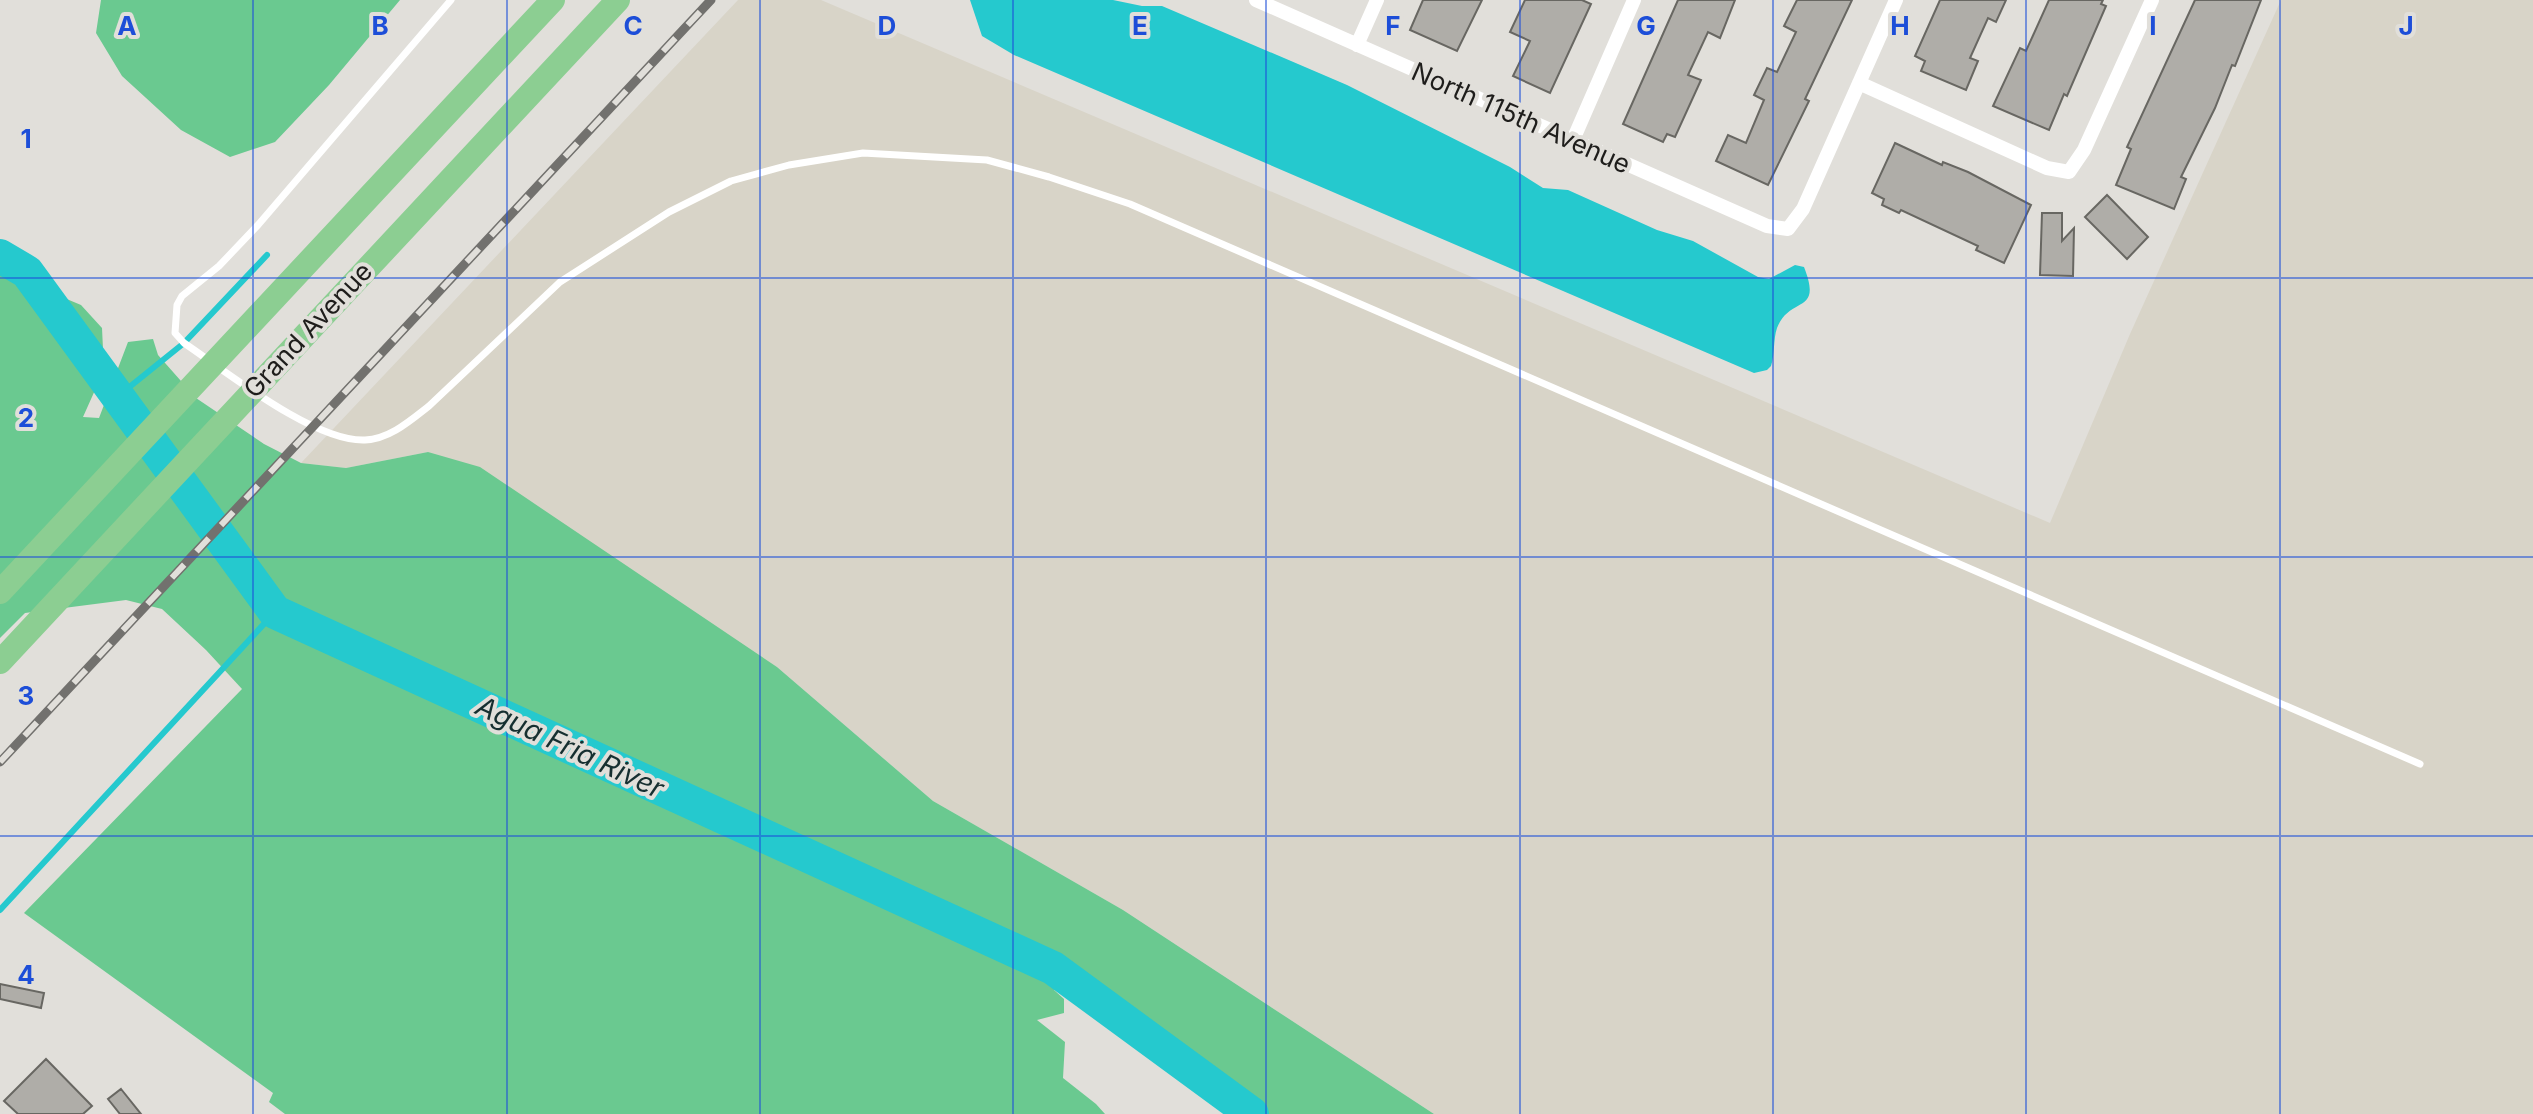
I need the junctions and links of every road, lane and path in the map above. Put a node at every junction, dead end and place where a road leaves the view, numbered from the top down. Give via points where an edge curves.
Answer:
1 (451, 0) edge
2 (553, 0) edge
3 (618, 0) edge
4 (1256, 0) edge
5 (1377, 0) edge
6 (1634, 0) edge
7 (1896, 0) edge
8 (2152, 0) edge
9 (1357, 45) junction
10 (1859, 83) junction
11 (1573, 140) junction
12 (7, 584) edge
13 (0, 662) edge
14 (2420, 764) dead end

1 - 14 lane via 258,225 177,305 175,333 184,343 321,430 367,440 406,424 560,282 669,212 731,181 863,153 987,160 1130,204
2 - 12 highway, Grand Avenue
3 - 13 highway, Grand Avenue
4 - 9 street, North 115th Avenue
5 - 9 street
6 - 11 street
7 - 10 street
8 - 10 street via 2069,172 2047,168
9 - 11 street, North 115th Avenue
10 - 11 street, North 115th Avenue via 1803,209 1788,229 1767,226

